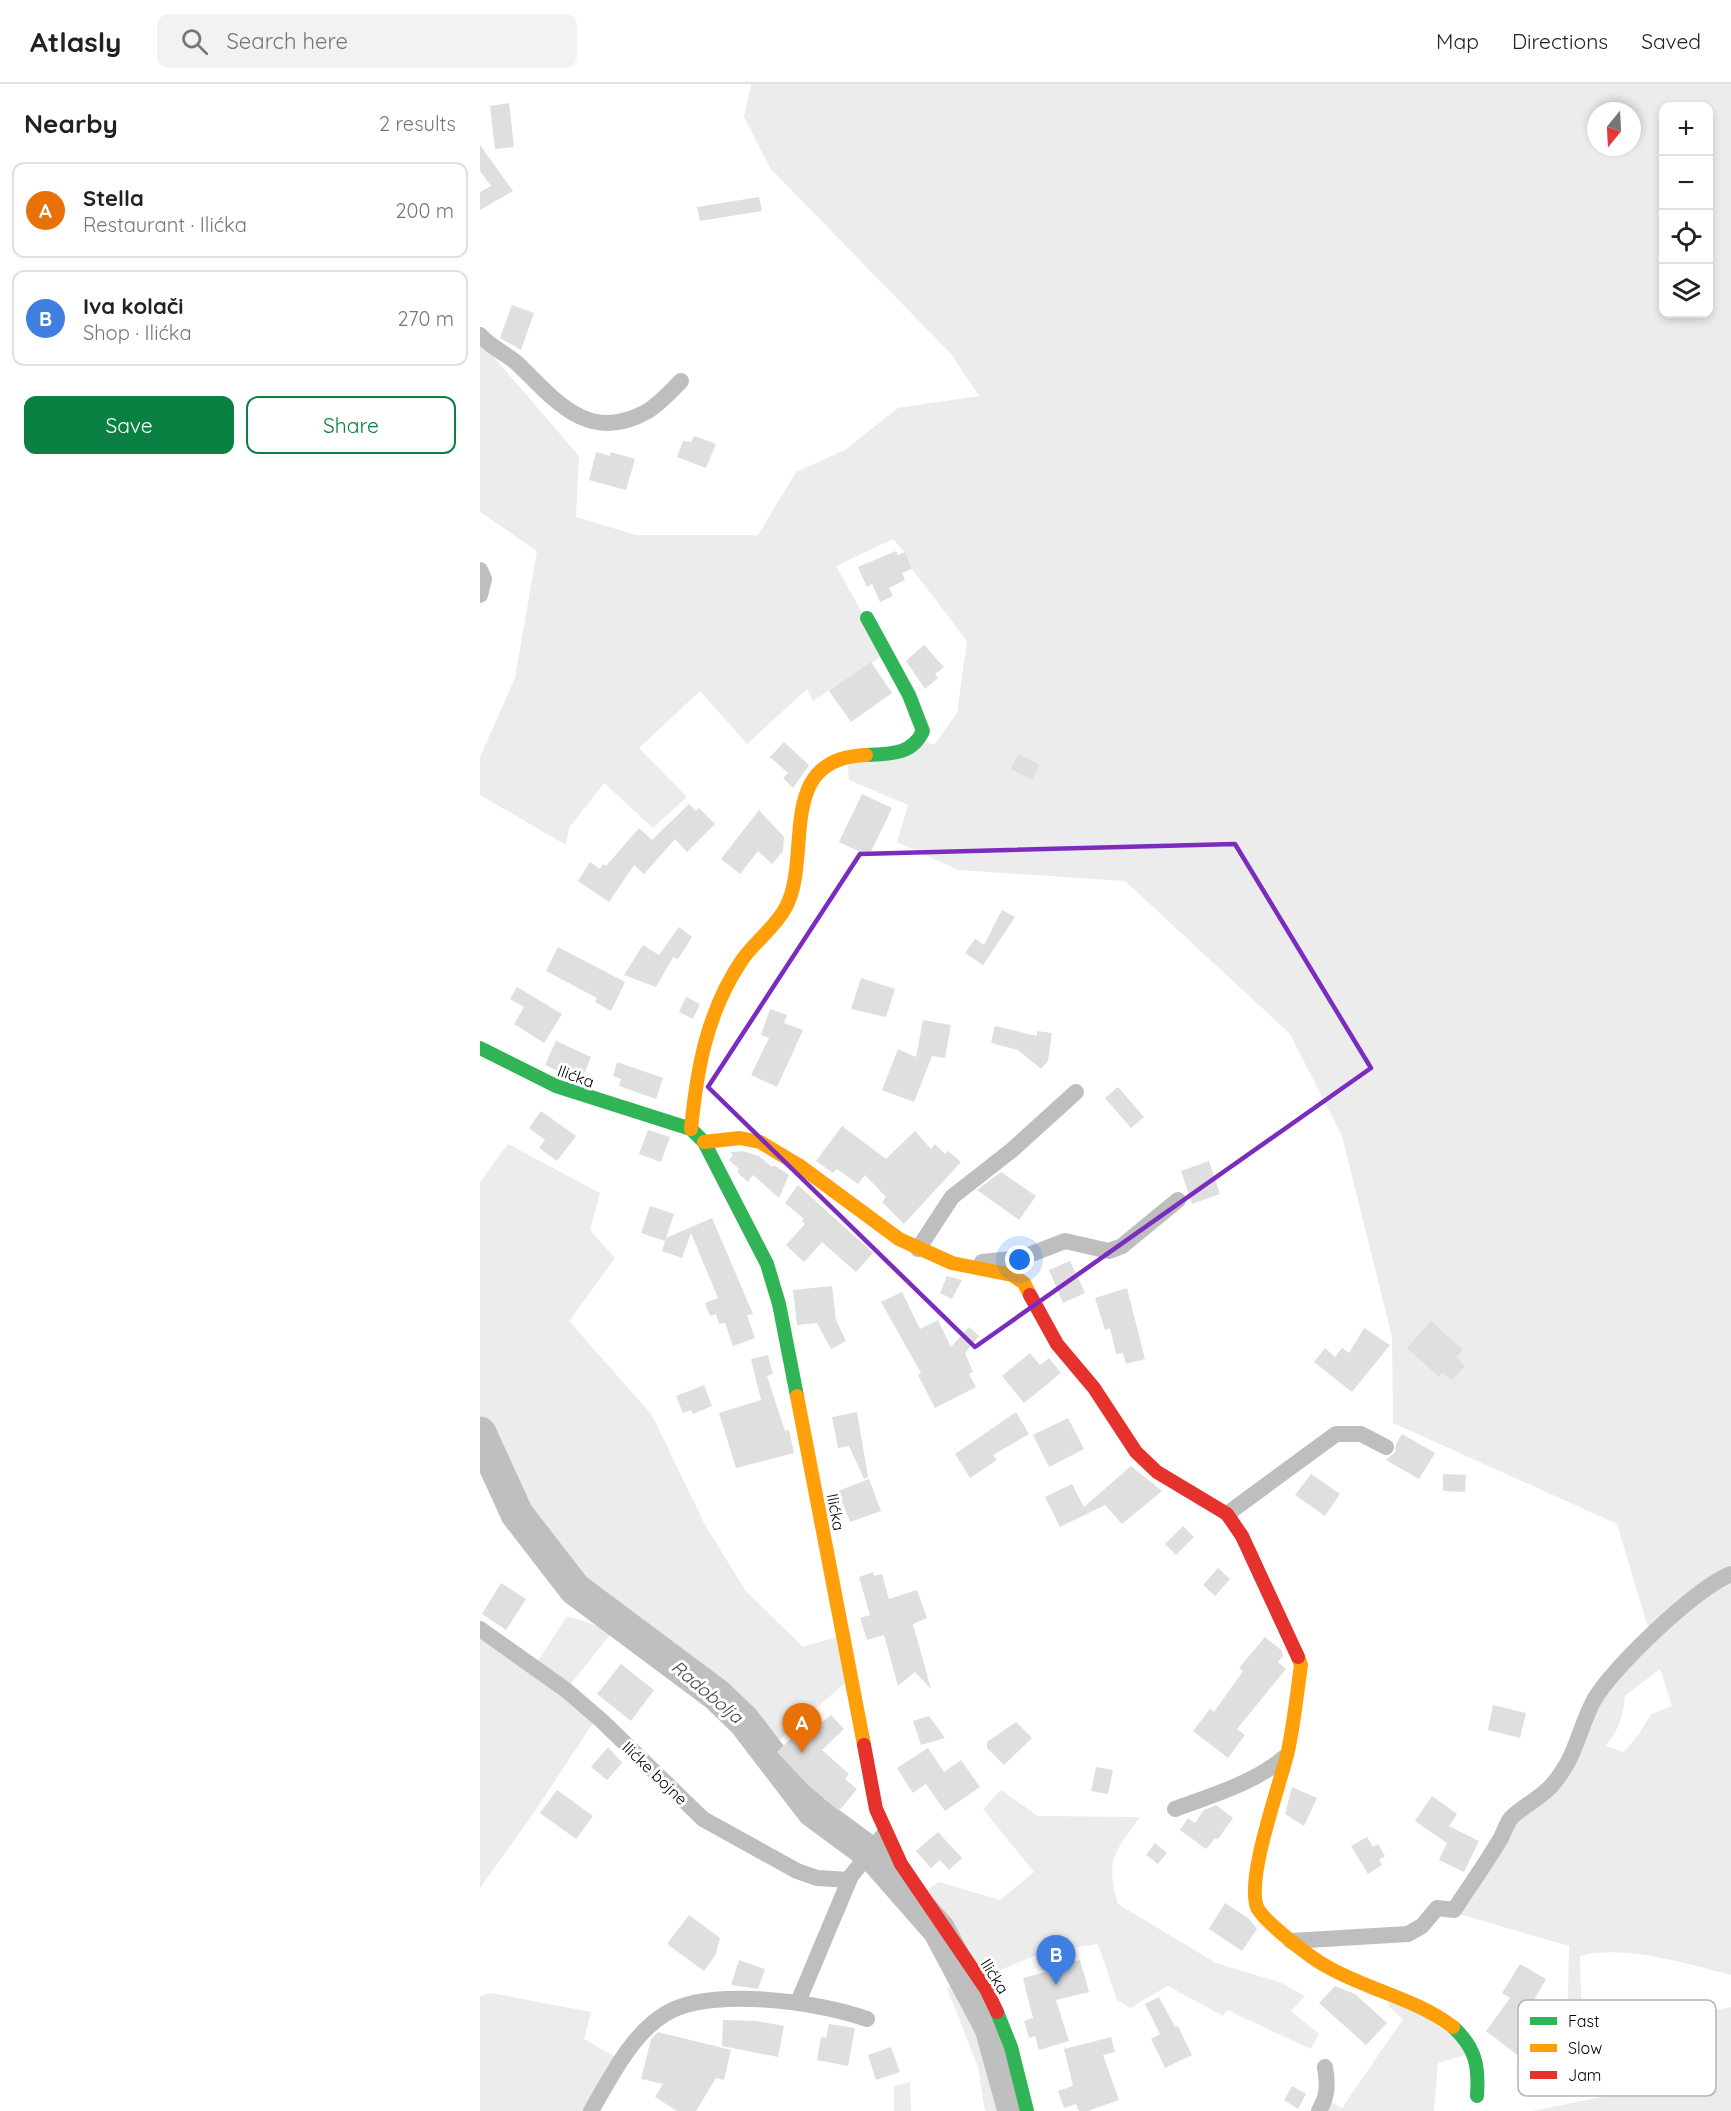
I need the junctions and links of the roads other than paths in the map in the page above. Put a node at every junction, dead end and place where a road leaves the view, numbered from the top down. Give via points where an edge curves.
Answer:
1 (480, 335) edge
2 (681, 381) dead end
3 (480, 570) edge
4 (480, 595) edge
5 (867, 618) dead end
6 (480, 1048) edge
7 (1076, 1092) dead end
8 (691, 1129) junction
9 (705, 1142) junction
10 (1178, 1200) dead end
11 (918, 1249) junction
12 (950, 1263) junction
13 (1386, 1447) dead end
14 (1227, 1514) junction
15 (1731, 1574) edge
16 (480, 1629) edge
17 (1285, 1757) junction
18 (1175, 1809) dead end
19 (885, 1833) junction
20 (850, 1878) junction
21 (1291, 1941) junction
22 (798, 2002) junction
23 (867, 2019) dead end
24 (1325, 2067) dead end
25 (1477, 2096) dead end
26 (591, 2111) edge
27 (1028, 2111) edge
28 (1319, 2111) edge

1 - 2 street via 516,362 560,406 586,421 613,423 647,411
3 - 4 street via 484,579
5 - 8 street via 924,729 910,750 834,760 810,790 799,820 796,874 790,899 777,923 745,956 720,994 705,1033
6 - 8 street, Ilićka via 509,1066 581,1096
7 - 11 street via 952,1197
8 - 9 street, Ilićka
9 - 11 street via 745,1137 766,1145
9 - 19 street, Ilićka via 757,1244 779,1304 876,1809
10 - 12 street via 1122,1246 1109,1251 1065,1241 1001,1262
11 - 12 street
12 - 14 street via 1004,1270 1024,1283 1057,1344 1094,1388 1136,1452 1157,1472
13 - 14 street via 1360,1434 1336,1434
14 - 17 street via 1242,1536 1301,1665
15 - 21 street via 1692,1597 1605,1683 1571,1758 1531,1805 1511,1818 1454,1910 1437,1908 1422,1926 1408,1934
16 - 20 street, Ilićke bojne via 566,1690 703,1818 797,1871 817,1878
17 - 18 street via 1244,1782
17 - 21 street via 1255,1889 1263,1916
19 - 20 street
19 - 27 street, Ilićka via 919,1895 986,1989 1011,2047
20 - 22 street
21 - 25 street via 1331,1969 1442,2018 1475,2052 1479,2067
22 - 23 street
22 - 26 street via 719,1999 666,2013 626,2052
24 - 28 street via 1326,2099

